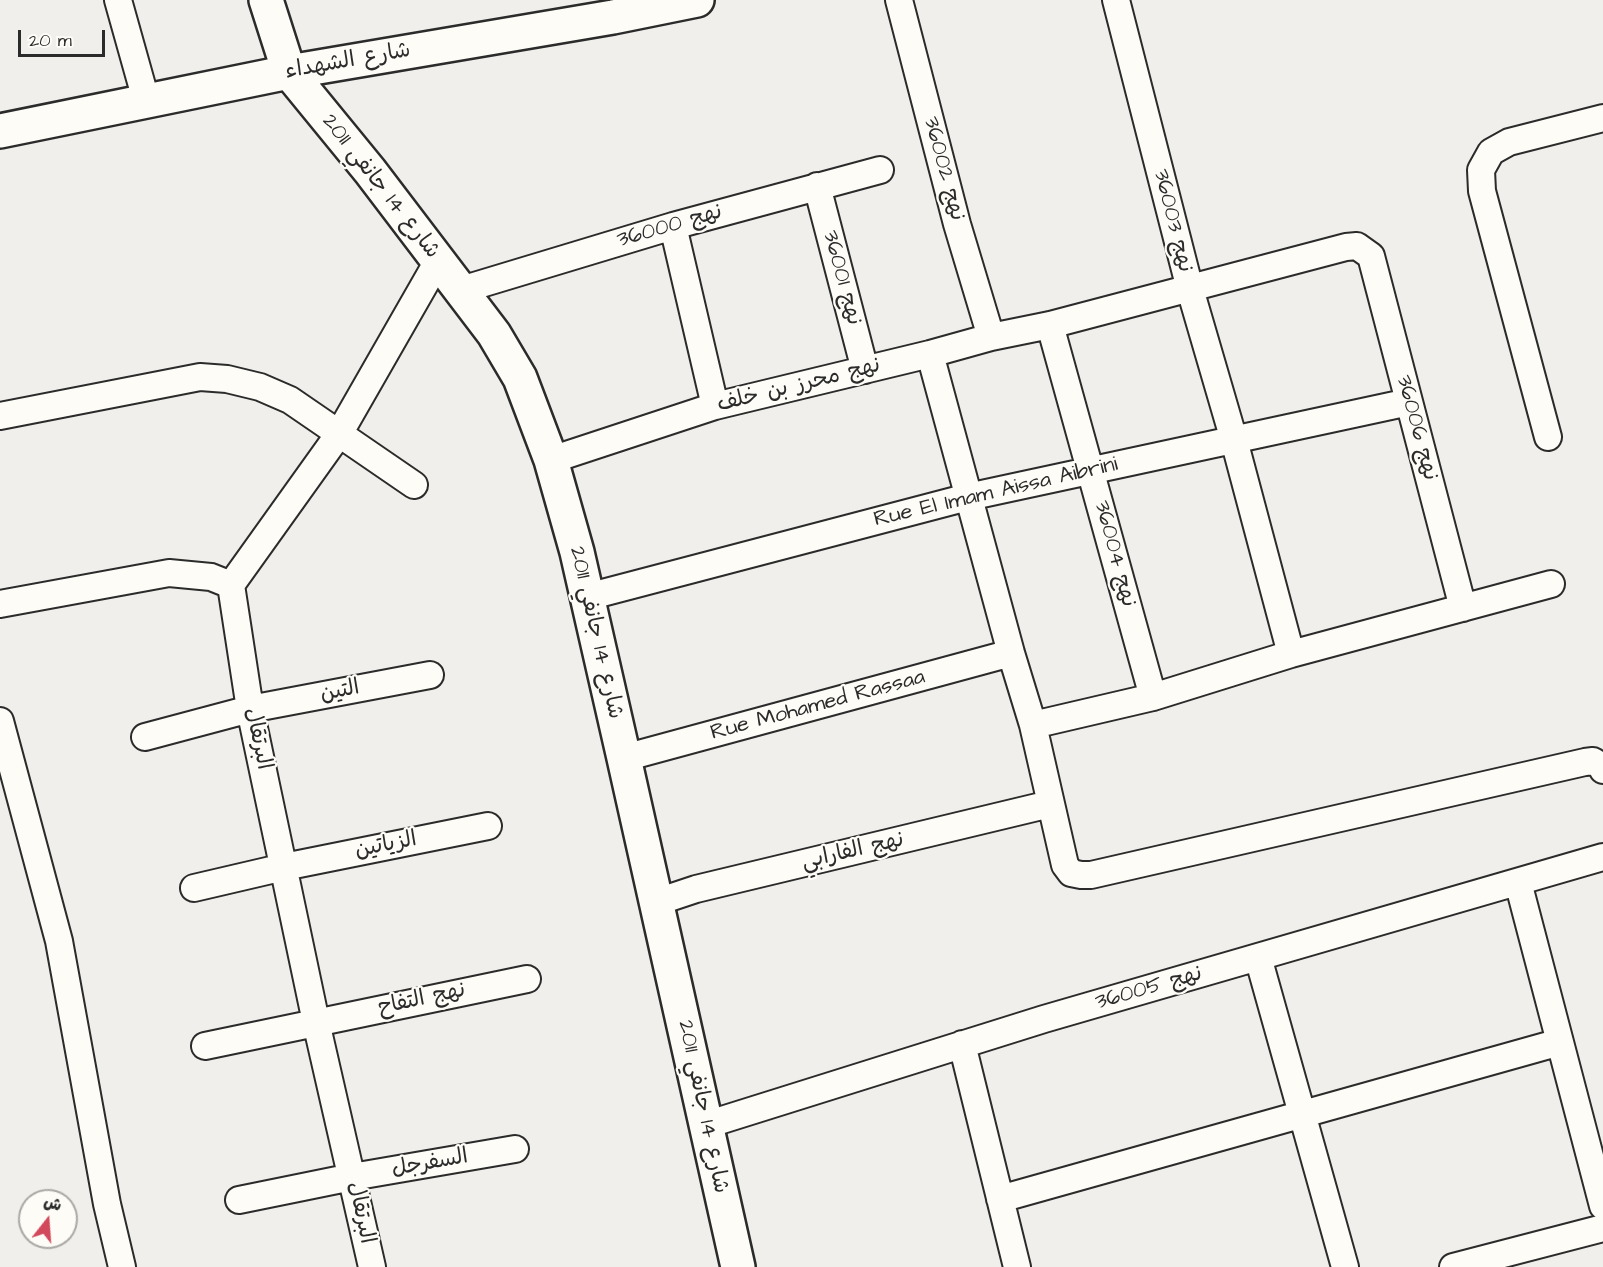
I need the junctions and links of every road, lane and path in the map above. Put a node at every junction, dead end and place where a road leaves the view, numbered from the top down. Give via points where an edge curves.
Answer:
1 (118, 0) edge
2 (266, 0) edge
3 (697, 0) edge
4 (898, 0) edge
5 (1116, 0) edge
6 (289, 72) junction
7 (146, 100) junction
8 (1603, 118) edge
9 (0, 131) edge
10 (880, 170) dead end
11 (817, 186) junction
12 (673, 226) junction
13 (1365, 251) joint
14 (438, 261) junction
15 (1190, 289) junction
16 (461, 290) junction
17 (1050, 325) junction
18 (991, 337) junction
19 (930, 354) junction
20 (865, 370) junction
21 (1409, 402) junction
22 (715, 406) junction
23 (0, 416) edge
24 (339, 434) junction
25 (1548, 437) dead end
26 (1234, 440) junction
27 (551, 459) junction
28 (1092, 469) junction
29 (414, 485) dead end
30 (968, 497) junction
31 (1551, 584) dead end
32 (231, 585) junction
33 (587, 597) junction
34 (0, 604) edge
35 (1463, 608) junction
36 (1011, 653) junction
37 (1291, 654) junction
38 (430, 675) dead end
39 (1151, 688) junction
40 (250, 709) junction
41 (0, 721) edge
42 (1033, 725) junction
43 (145, 737) dead end
44 (624, 758) junction
45 (1603, 770) edge
46 (1050, 804) junction
47 (488, 826) dead end
48 (1599, 859) edge
49 (284, 867) junction
50 (1518, 882) junction
51 (194, 888) dead end
52 (657, 902) junction
53 (1258, 957) junction
54 (527, 979) dead end
55 (316, 1022) junction
56 (1560, 1042) junction
57 (962, 1044) junction
58 (205, 1046) dead end
59 (1302, 1114) junction
60 (706, 1125) junction
61 (515, 1149) dead end
62 (352, 1177) junction
63 (1000, 1199) junction
64 (238, 1200) dead end
65 (1603, 1206) edge
66 (1603, 1228) edge
67 (117, 1266) edge
68 (372, 1267) edge
69 (738, 1267) edge
70 (1017, 1267) edge
71 (1345, 1267) edge
72 (1453, 1267) edge

1 - 7 street
2 - 6 street
3 - 6 street, شارع الشهداء
4 - 18 street, نهج 36002
5 - 15 street, نهج 36003
6 - 7 street, شارع الشهداء
6 - 14 street, شارع 14 جانفي 2011
7 - 9 street, شارع الشهداء
8 - 25 street via 1509,142 1491,152 1481,170 1482,191
10 - 11 street, نهج 36000
11 - 12 street, نهج 36000
11 - 20 street, نهج 36001
12 - 16 street, نهج 36000
12 - 22 street
13 - 15 street, نهج محرز بن خلف via 1357,246 1346,247
13 - 21 street, نهج 36006 via 1371,256
14 - 16 street, شارع 14 جانفي 2011
14 - 24 street
15 - 17 street, نهج محرز بن خلف
15 - 26 street, نهج 36003
16 - 27 street, شارع 14 جانفي 2011 via 520,378
17 - 18 street, نهج محرز بن خلف
17 - 28 street, نهج 36004
18 - 19 street, نهج محرز بن خلف
19 - 20 street, نهج محرز بن خلف
19 - 30 street
20 - 22 street, نهج محرز بن خلف
21 - 26 street, Rue El Imam Aissa Aibrini
21 - 35 street, نهج 36006
22 - 27 street, نهج محرز بن خلف
23 - 24 street via 200,377 261,387 290,400
24 - 29 street
24 - 32 street
26 - 28 street, Rue El Imam Aissa Aibrini
26 - 37 street, نهج 36003
27 - 33 street, شارع 14 جانفي 2011
28 - 30 street, Rue El Imam Aissa Aibrini
28 - 39 street, نهج 36004
30 - 33 street, Rue El Imam Aissa Aibrini
30 - 36 street
31 - 35 street
32 - 34 street via 211,577 170,573
32 - 40 street, البرتقال
33 - 44 street, شارع 14 جانفي 2011
35 - 37 street
36 - 42 street
36 - 44 street, Rue Mohamed Rassaa
37 - 39 street
38 - 40 street, التين
39 - 42 street
40 - 43 street, التين
40 - 49 street, البرتقال
41 - 67 street via 59,940
42 - 46 street
44 - 52 street, شارع 14 جانفي 2011
45 - 46 street via 1593,761 1586,762 1081,875 1071,873 1065,865
46 - 52 street, نهج الفارابي via 696,889
47 - 49 street, الزياتين
48 - 50 street, نهج 36005
49 - 51 street, الزياتين
49 - 55 street, البرتقال
50 - 53 street, نهج 36005
50 - 56 street
52 - 60 street, شارع 14 جانفي 2011
53 - 57 street, نهج 36005
53 - 59 street
54 - 55 street, نهج التفاح
55 - 58 street, نهج التفاح
55 - 62 street, البرتقال
56 - 59 street
56 - 65 street
57 - 60 street, نهج 36005
57 - 63 street
59 - 63 street
59 - 71 street
60 - 69 street, شارع 14 جانفي 2011
61 - 62 street, السفرجل
62 - 64 street, السفرجل
62 - 68 street, البرتقال
63 - 70 street
66 - 72 street

